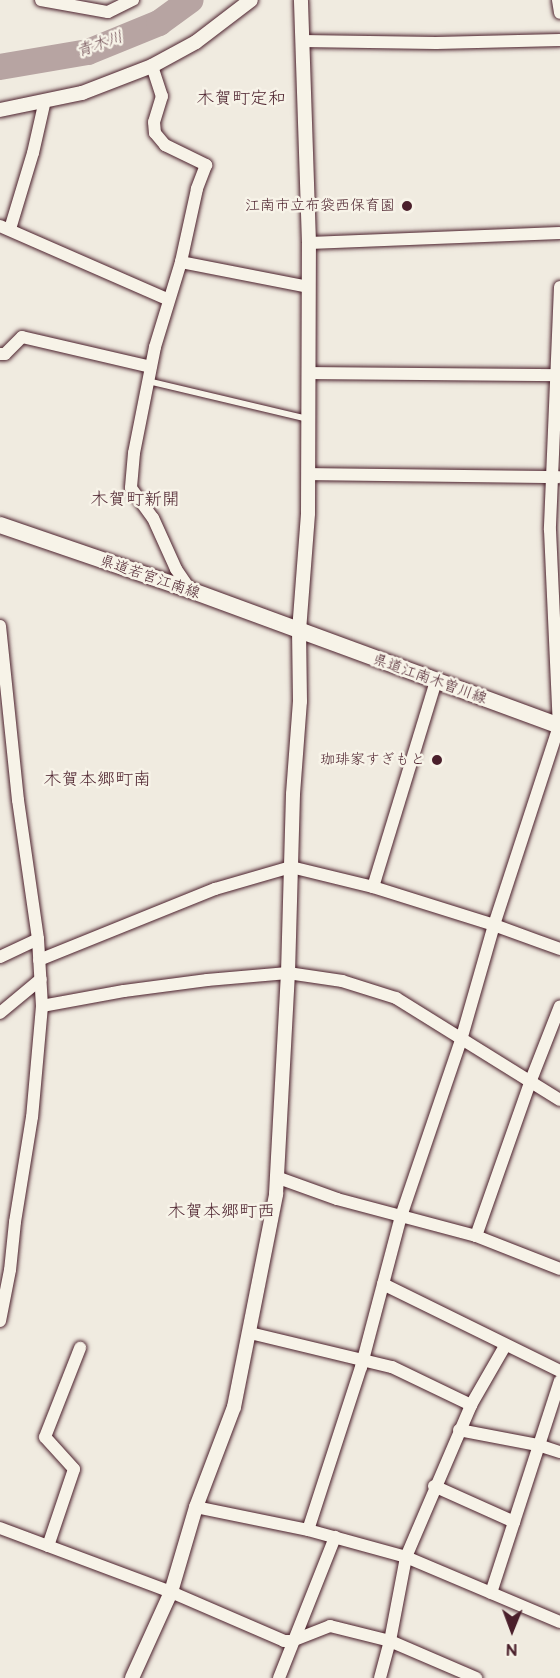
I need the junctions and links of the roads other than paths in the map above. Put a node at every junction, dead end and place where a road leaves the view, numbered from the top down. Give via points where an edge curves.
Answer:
1 (41, 0) edge
2 (134, 0) edge
3 (251, 0) edge
4 (301, 0) edge
5 (558, 0) edge
6 (102, 6) edge
7 (560, 13) edge
8 (560, 40) edge
9 (302, 41) junction
10 (152, 66) junction
11 (45, 100) junction
12 (0, 110) edge
13 (5, 228) edge
14 (560, 233) edge
15 (309, 243) junction
16 (181, 262) junction
17 (309, 287) junction
18 (560, 287) edge
19 (169, 300) junction
20 (0, 354) edge
21 (151, 367) junction
22 (310, 374) junction
23 (558, 375) edge
24 (148, 381) junction
25 (310, 419) junction
26 (309, 474) junction
27 (556, 477) edge
28 (0, 525) edge
29 (190, 590) junction
30 (0, 626) edge
31 (299, 632) junction
32 (436, 681) junction
33 (560, 726) edge
34 (291, 867) junction
35 (374, 887) junction
36 (494, 925) junction
37 (38, 939) junction
38 (560, 949) edge
39 (0, 957) edge
40 (39, 960) junction
41 (288, 973) junction
42 (41, 979) junction
43 (42, 1006) junction
44 (560, 1006) edge
45 (0, 1013) edge
46 (461, 1040) junction
47 (531, 1080) junction
48 (560, 1100) edge
49 (276, 1178) junction
50 (401, 1216) junction
51 (476, 1236) junction
52 (560, 1269) edge
53 (383, 1284) junction
54 (0, 1322) edge
55 (250, 1333) junction
56 (505, 1346) junction
57 (80, 1348) dead end
58 (363, 1360) junction
59 (560, 1371) edge
60 (560, 1381) edge
61 (471, 1405) junction
62 (459, 1430) junction
63 (538, 1445) junction
64 (560, 1452) edge
65 (434, 1486) junction
66 (196, 1507) junction
67 (513, 1522) junction
68 (0, 1528) edge
69 (308, 1530) junction
70 (335, 1537) junction
71 (48, 1546) junction
72 (406, 1557) junction
73 (171, 1592) junction
74 (490, 1593) junction
75 (560, 1622) edge
76 (292, 1641) junction
77 (390, 1641) junction
78 (132, 1678) edge
79 (279, 1678) edge
80 (380, 1678) edge
81 (476, 1678) edge

1 - 6 street
2 - 6 street via 108,12
3 - 10 street via 196,42
4 - 9 street
5 - 7 street
8 - 9 street
9 - 15 street
10 - 11 street via 82,93
10 - 16 street via 162,96 154,133 165,145 206,165
11 - 12 street
11 - 13 street via 33,153
13 - 19 street
14 - 15 street
15 - 17 street
16 - 17 street
16 - 19 street
17 - 22 street
18 - 23 street
19 - 21 street
20 - 21 street via 5,354 21,337
21 - 24 street
22 - 23 street
22 - 25 street
23 - 27 street
24 - 25 lane
24 - 29 street via 131,488 153,518
25 - 26 street
26 - 27 street
26 - 31 street
27 - 33 street via 550,530
28 - 29 main road, 県道若宮江南線
29 - 31 main road, 県道若宮江南線
30 - 37 street via 18,800
31 - 32 main road, 県道江南木曽川線
31 - 34 street via 300,701
32 - 33 main road, 県道江南木曽川線
32 - 35 street
33 - 36 street
34 - 35 street
34 - 40 street via 215,889
34 - 41 street
35 - 36 street
36 - 38 street
36 - 46 street
37 - 39 street
37 - 40 street
40 - 42 street
41 - 43 street via 124,991
41 - 46 street via 342,981 396,998
41 - 49 street
42 - 43 street
42 - 45 street
43 - 54 street via 32,1117
44 - 47 street
46 - 47 street
46 - 50 street
47 - 48 street
47 - 51 street
49 - 50 street
49 - 55 street
50 - 51 street
50 - 53 street
51 - 52 street
53 - 56 street
53 - 58 street
55 - 58 street
55 - 66 street via 234,1407
56 - 59 street
56 - 61 street
57 - 71 street via 45,1437 74,1469
58 - 61 street via 392,1367
58 - 69 street
60 - 63 street
61 - 62 street
62 - 63 street
62 - 65 street
63 - 64 street
63 - 67 street
65 - 67 street
65 - 72 street
66 - 69 street
66 - 73 street
67 - 74 street
68 - 71 street
69 - 70 street
70 - 72 street
70 - 76 street
71 - 73 street
72 - 74 street
72 - 77 street
73 - 76 street via 284,1641
73 - 78 street
74 - 75 street
76 - 77 street via 330,1626
76 - 79 street
77 - 80 street
77 - 81 street

